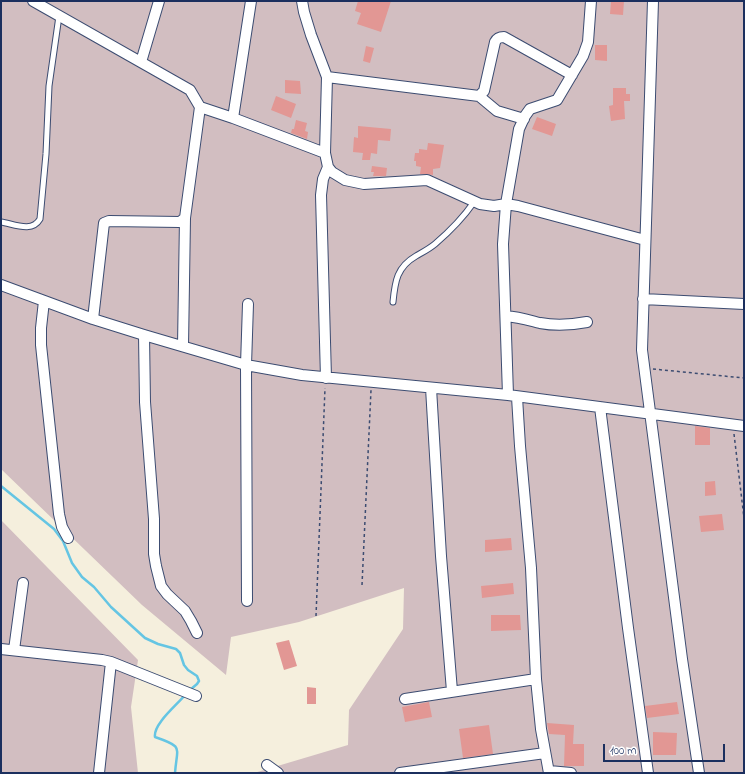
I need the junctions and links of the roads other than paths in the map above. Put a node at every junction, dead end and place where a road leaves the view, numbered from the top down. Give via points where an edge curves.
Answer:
1 (33, 1) edge
2 (159, 1) edge
3 (252, 1) edge
4 (302, 1) edge
5 (591, 1) edge
6 (653, 1) edge
7 (59, 16) junction
8 (141, 62) junction
9 (572, 74) junction
10 (327, 77) junction
11 (479, 96) junction
12 (200, 107) junction
13 (233, 118) junction
14 (524, 119) junction
15 (325, 153) junction
16 (328, 167) junction
17 (474, 202) junction
18 (506, 204) junction
19 (186, 218) junction
20 (1, 222) edge
21 (645, 240) junction
22 (1, 285) edge
23 (643, 299) junction
24 (44, 301) junction
25 (393, 302) dead end
26 (248, 304) dead end
27 (744, 304) edge
28 (506, 316) junction
29 (93, 318) junction
30 (587, 322) dead end
31 (144, 335) junction
32 (183, 346) junction
33 (246, 365) junction
34 (326, 378) junction
35 (432, 388) junction
36 (513, 396) junction
37 (600, 407) junction
38 (650, 414) junction
39 (744, 426) edge
40 (68, 538) dead end
41 (22, 583) dead end
42 (248, 601) dead end
43 (197, 633) dead end
44 (1, 649) edge
45 (14, 650) junction
46 (111, 662) junction
47 (536, 679) junction
48 (452, 691) junction
49 (196, 696) dead end
50 (405, 699) dead end
51 (545, 753) junction
52 (267, 765) dead end
53 (549, 772) edge
54 (99, 773) edge
55 (278, 773) edge
56 (400, 773) edge
57 (571, 773) edge
58 (648, 773) edge
59 (699, 773) edge

1 - 7 street
2 - 8 street
3 - 13 street
4 - 10 street via 311,35
5 - 9 street via 586,49
6 - 21 street
7 - 8 street
7 - 20 lane via 49,86 40,219 35,225 28,227
8 - 12 street via 190,90
9 - 11 street via 501,37 495,42 484,91
9 - 14 street via 557,100 530,109
10 - 11 street
10 - 15 street
11 - 14 street via 497,111
12 - 13 street
12 - 19 street
13 - 15 street
14 - 18 street via 519,129
15 - 16 street
16 - 17 street via 346,180 364,184 427,180
16 - 34 street via 321,195
17 - 18 street via 494,206
17 - 25 lane via 434,246 406,262 397,278
18 - 21 street
18 - 28 street via 503,244
19 - 29 street via 180,222 104,223
19 - 32 street
21 - 23 street
22 - 24 street
23 - 27 street
23 - 38 street via 643,368
24 - 29 street
24 - 40 street via 41,345 59,514
26 - 33 street
28 - 30 street via 561,325
28 - 36 street
29 - 31 street
31 - 32 street
31 - 43 street via 145,402 157,572 161,586 185,611
32 - 33 street
33 - 34 street
33 - 42 street
34 - 35 street
35 - 36 street
35 - 48 street
36 - 37 street
36 - 47 street via 520,446 530,568
37 - 38 street
37 - 58 street
38 - 39 street
38 - 59 street
41 - 45 street
44 - 45 street
45 - 46 street
46 - 49 street
46 - 54 street
47 - 48 street
47 - 51 street
48 - 50 street
51 - 53 street
51 - 56 street
52 - 55 street
53 - 57 street

